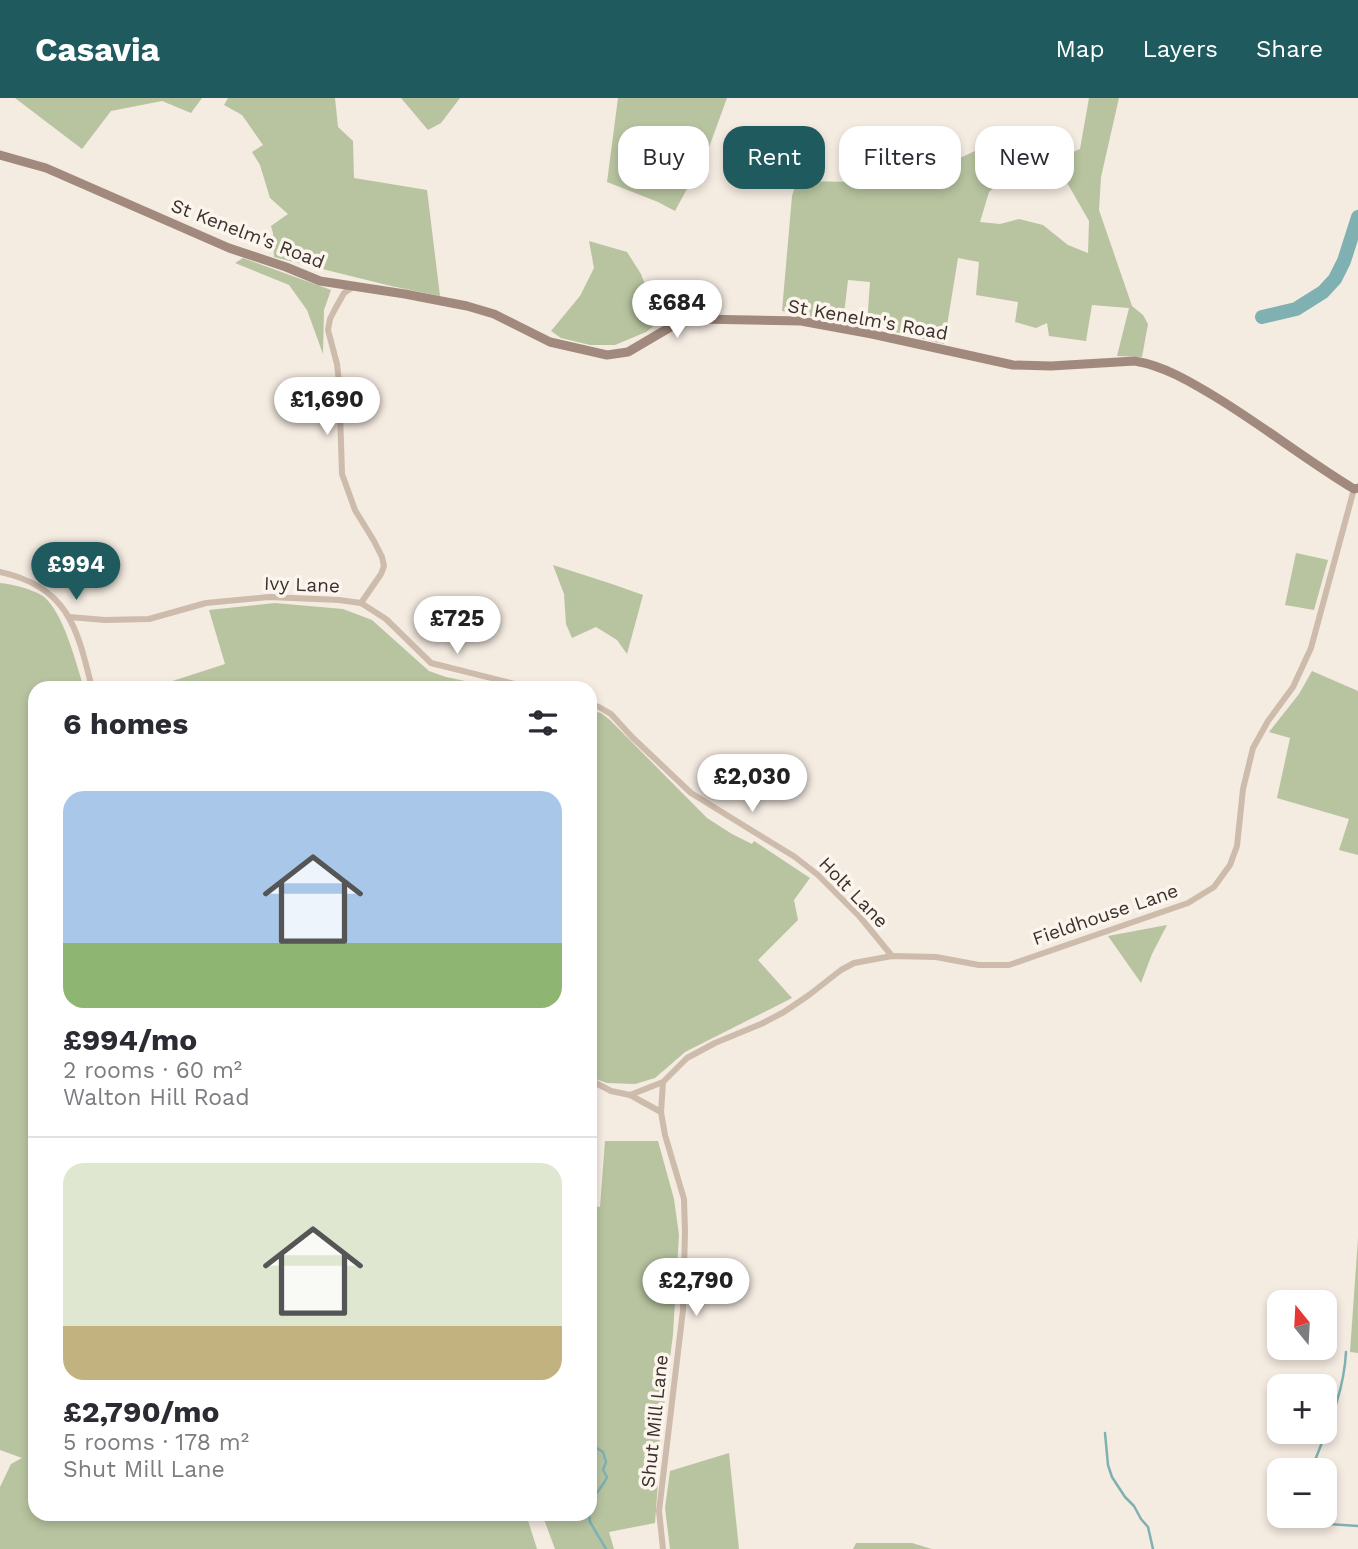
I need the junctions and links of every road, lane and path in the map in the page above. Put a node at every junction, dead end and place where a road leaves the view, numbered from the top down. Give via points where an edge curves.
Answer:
1 (0, 155) edge
2 (353, 287) junction
3 (1356, 489) edge
4 (0, 572) edge
5 (361, 603) junction
6 (69, 617) junction
7 (90, 681) edge
8 (503, 681) edge
9 (597, 706) edge
10 (892, 956) junction
11 (597, 1084) edge
12 (662, 1086) junction
13 (630, 1095) junction
14 (661, 1112) junction
15 (663, 1549) edge

1 - 2 street, St Kenelm's Road via 46,168 229,248 320,281
2 - 3 street, St Kenelm's Road via 467,306 550,342 607,355 628,352 680,322 753,319 801,321 1013,365 1147,363 1175,373 1221,400
2 - 5 street, Ivy Lane via 344,293 328,330 339,382 342,474 384,566
3 - 10 street, Fieldhouse Lane via 1311,648 1293,687 1253,748 1237,846 1214,887 1188,903 1009,965
4 - 6 street via 44,589
5 - 6 street, Ivy Lane via 270,597 206,603 149,619
5 - 8 street via 386,619 431,663
6 - 7 street
9 - 10 street, Holt Lane via 611,714 691,793 803,862 828,883
10 - 12 street, Fieldhouse Lane via 841,970 784,1012 687,1058
11 - 13 street
12 - 13 street
12 - 14 street, Shut Mill Lane
13 - 14 street
14 - 15 street, Shut Mill Lane via 684,1199 685,1232 683,1310 659,1511

